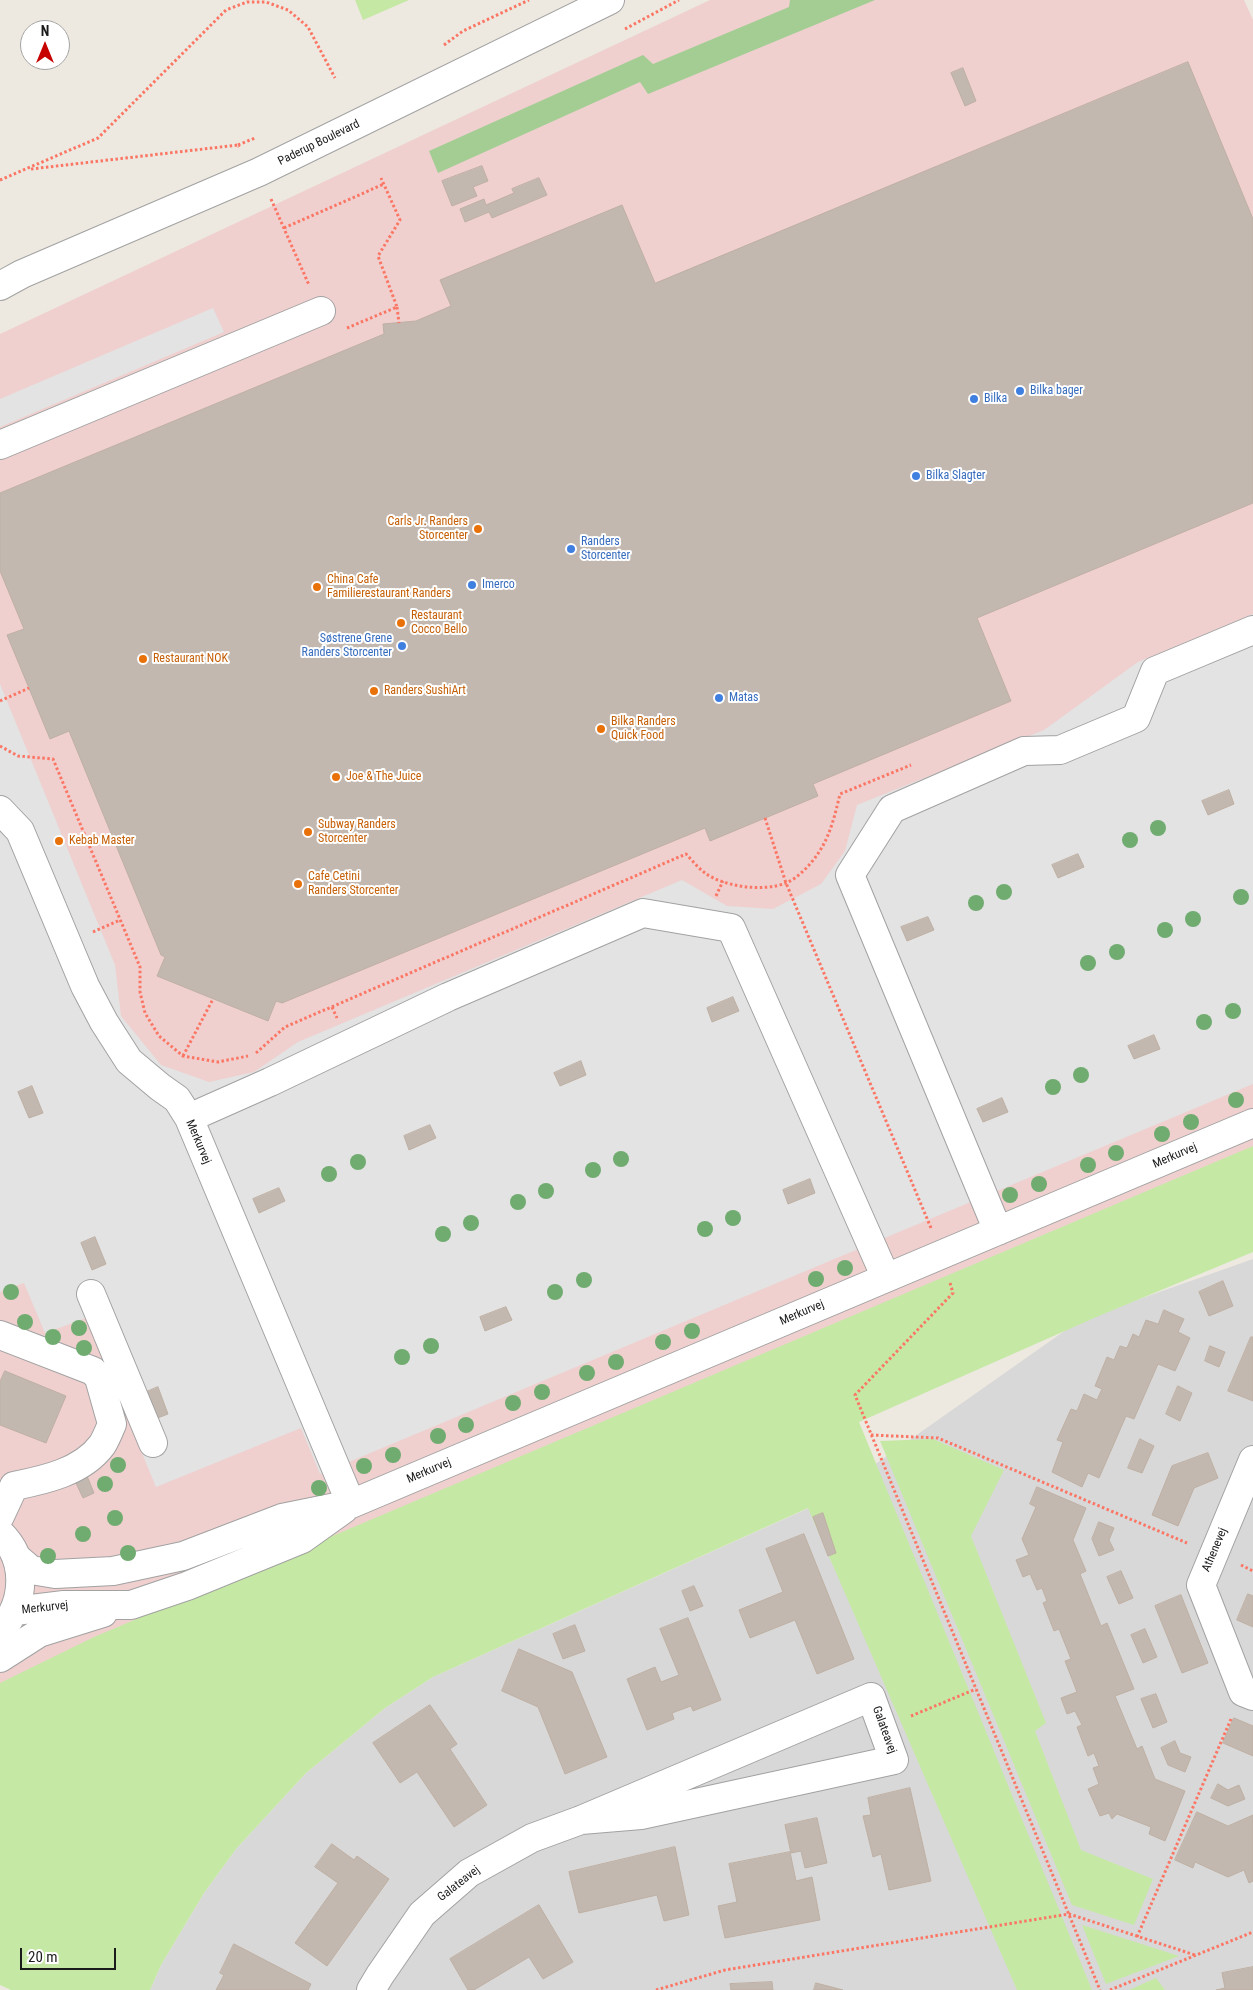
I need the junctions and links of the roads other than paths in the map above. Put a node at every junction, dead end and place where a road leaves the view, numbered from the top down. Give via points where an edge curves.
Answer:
1 (610, 0) edge
2 (7, 279) edge
3 (321, 311) dead end
4 (0, 445) edge
5 (1253, 630) edge
6 (0, 810) edge
7 (189, 1118) junction
8 (1253, 1123) edge
9 (998, 1231) junction
10 (886, 1278) junction
11 (92, 1294) dead end
12 (0, 1335) edge
13 (153, 1443) dead end
14 (1253, 1460) edge
15 (351, 1504) junction
16 (0, 1516) edge
17 (0, 1533) edge
18 (17, 1558) junction
19 (131, 1605) junction
20 (7, 1621) edge
21 (0, 1658) edge
22 (1246, 1680) edge
23 (581, 1820) junction
24 (372, 1990) edge

1 - 2 street, Paderup Boulevard via 259,172
3 - 4 street
5 - 9 street via 1155,671 1136,718 1060,750 1024,752 892,809 850,875
6 - 7 street, Merkurvej via 20,831 85,986 104,1022 129,1061 177,1099
7 - 10 street via 448,997 643,913 731,928
7 - 15 street, Merkurvej
8 - 9 street, Merkurvej
9 - 10 street, Merkurvej
10 - 15 street, Merkurvej
11 - 13 street
12 - 16 street via 93,1371 112,1424 102,1446 80,1464 52,1478 14,1486
14 - 22 street, Athenevej via 1201,1585
15 - 18 street, Merkurvej via 282,1518 183,1556 113,1571 55,1574 31,1570
15 - 19 street, Merkurvej via 302,1539
17 - 18 street
18 - 20 street via 20,1594
19 - 20 street, Merkurvej via 64,1605
19 - 21 street via 39,1633
23 - 23 street, Galateavej via 641,1815 894,1760 871,1697
23 - 24 street, Galateavej via 532,1838 469,1873 422,1914

